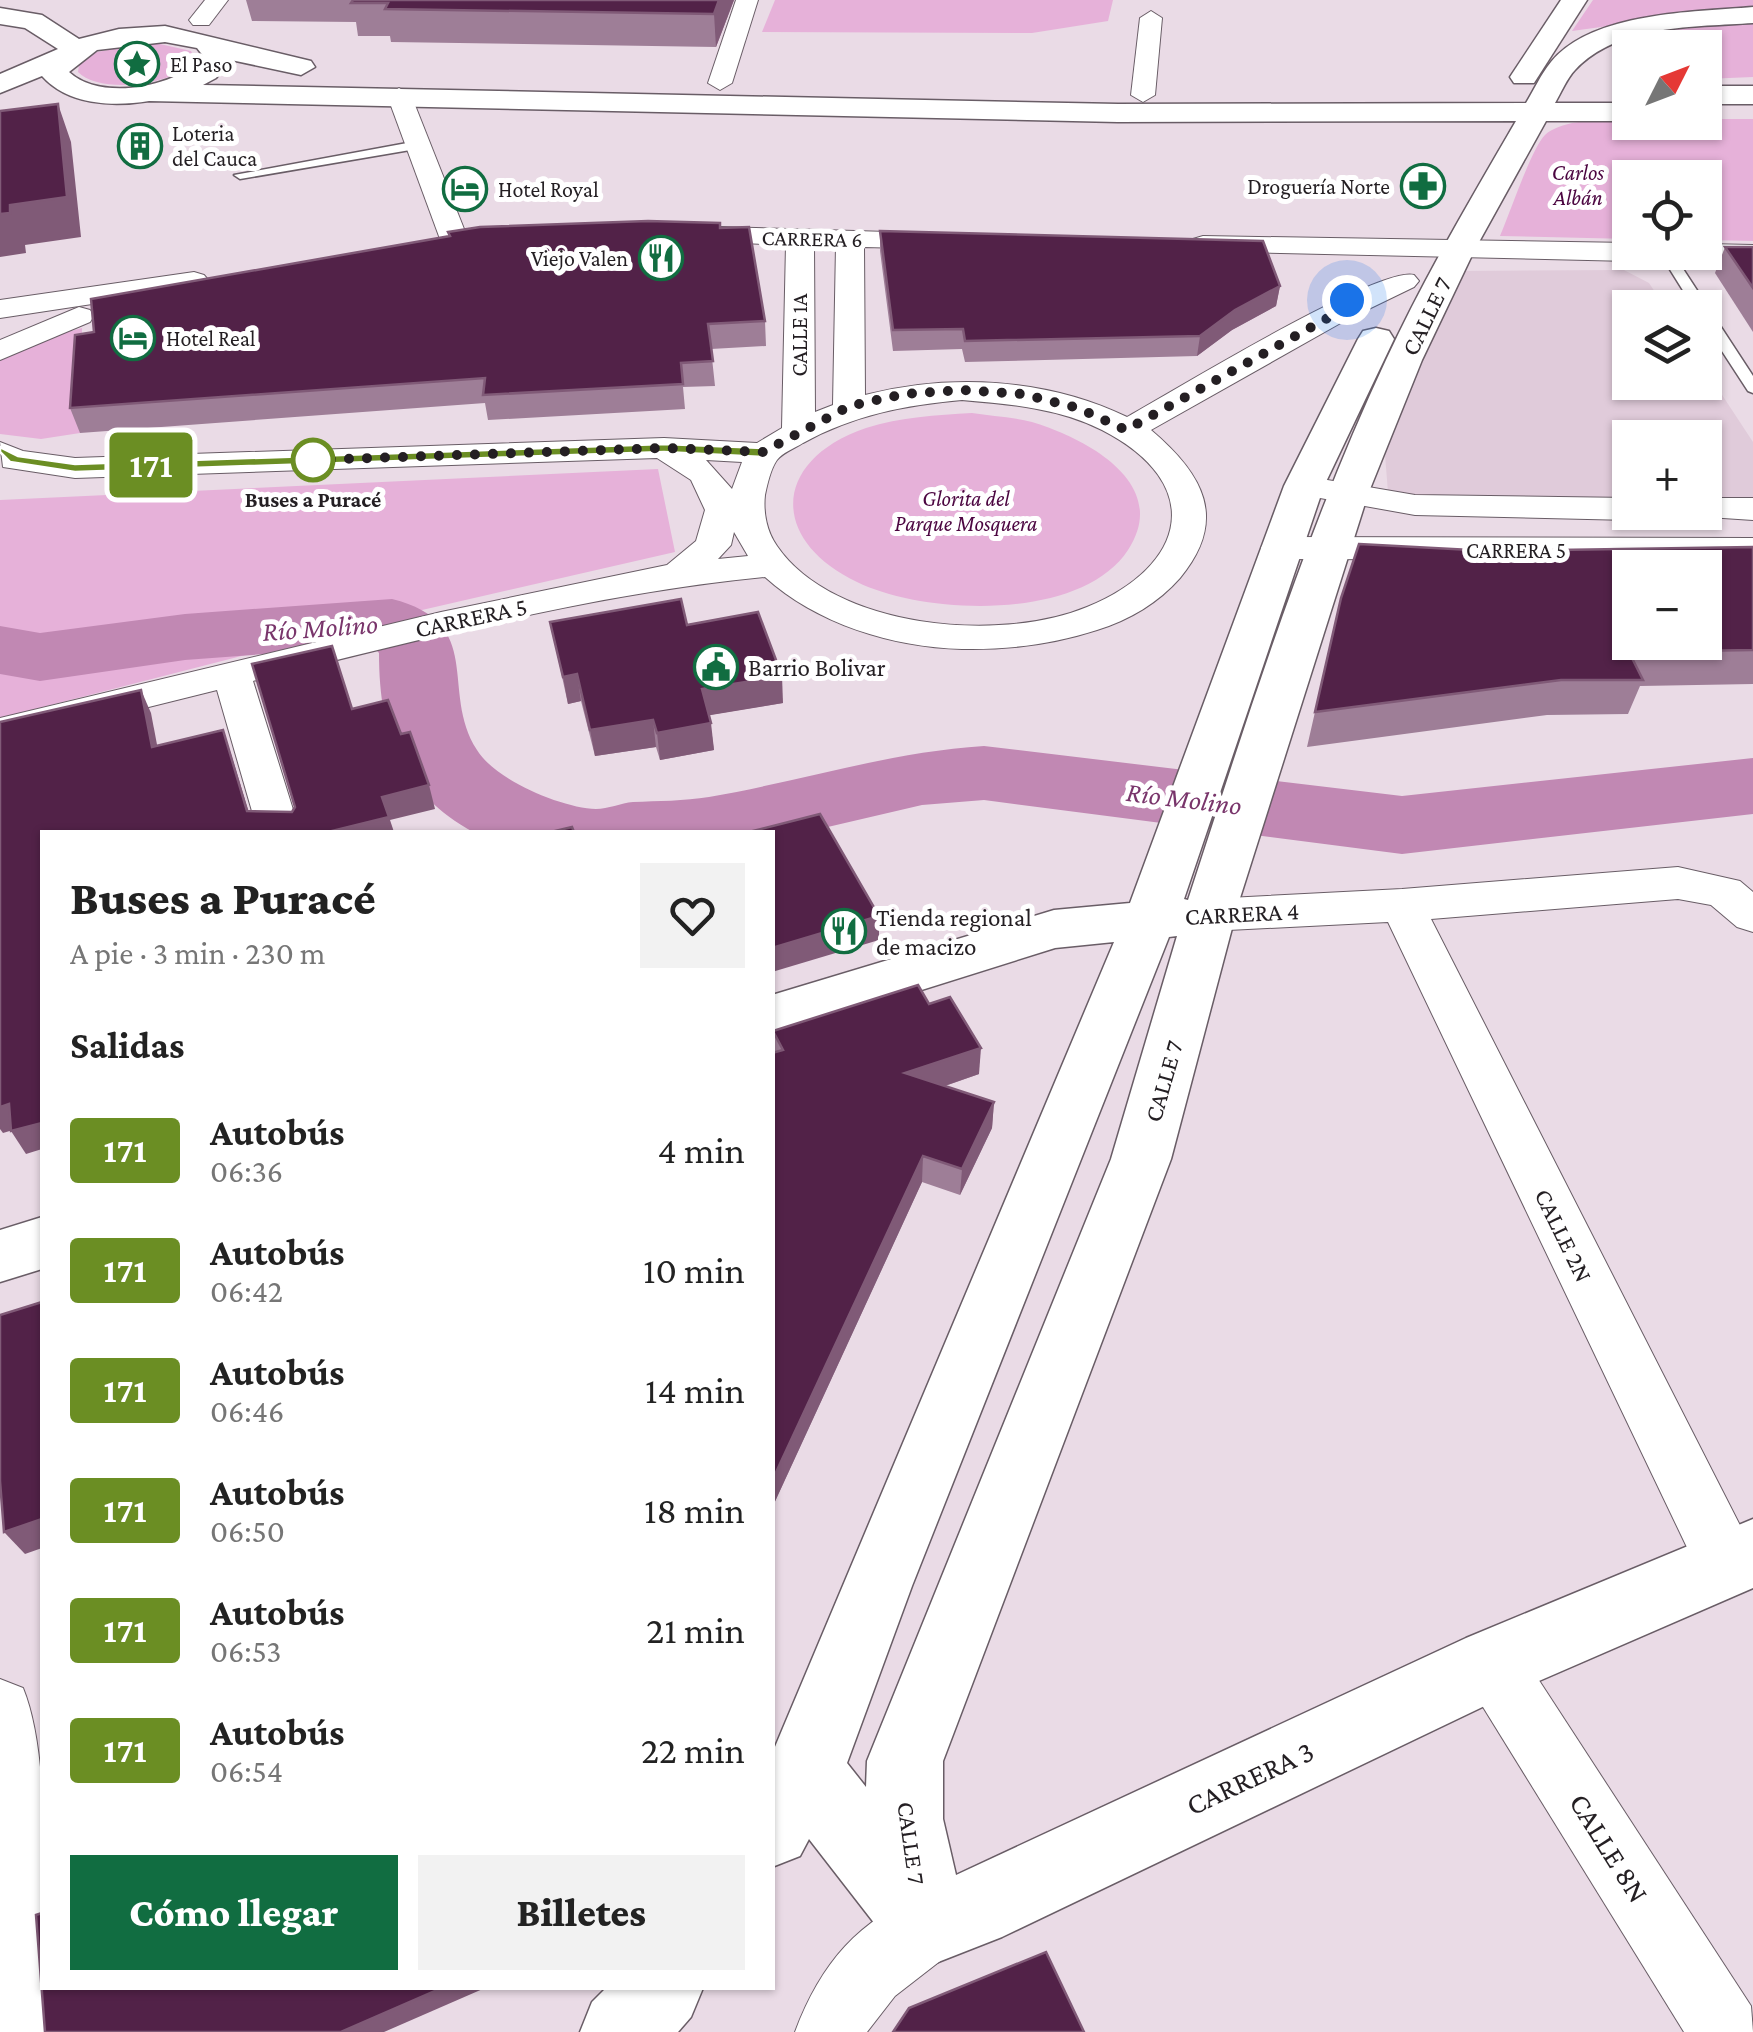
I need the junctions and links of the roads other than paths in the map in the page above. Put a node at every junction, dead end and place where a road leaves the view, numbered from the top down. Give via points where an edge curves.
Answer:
1 (217, 0) edge
2 (747, 0) edge
3 (1574, 0) edge
4 (1152, 6) edge
5 (126, 7) dead end
6 (0, 16) edge
7 (1753, 16) edge
8 (84, 17) dead end
9 (201, 20) dead end
10 (165, 34) junction
11 (114, 39) junction
12 (216, 49) junction
13 (1581, 49) junction
14 (74, 52) junction
15 (1610, 71) dead end
16 (720, 83) junction
17 (0, 84) edge
18 (148, 92) junction
19 (1144, 94) junction
20 (399, 95) junction
21 (1753, 95) edge
22 (1722, 96) edge
23 (1612, 98) edge
24 (1543, 104) junction
25 (1508, 105) junction
26 (1612, 110) edge
27 (1722, 111) edge
28 (1753, 111) edge
29 (418, 145) junction
30 (240, 175) dead end
31 (668, 234) edge
32 (454, 239) edge
33 (800, 239) junction
34 (850, 239) junction
35 (969, 241) edge
36 (1167, 244) edge
37 (1305, 246) junction
38 (1612, 253) edge
39 (1722, 253) edge
40 (1753, 254) edge
41 (1427, 261) junction
42 (222, 277) edge
43 (146, 290) junction
44 (0, 309) edge
45 (1335, 314) junction
46 (1722, 340) edge
47 (0, 351) edge
48 (1753, 388) edge
49 (850, 406) junction
50 (799, 430) junction
51 (1126, 430) junction
52 (664, 448) junction
53 (0, 452) edge
54 (763, 452) junction
55 (1304, 486) junction
56 (1348, 494) junction
57 (1612, 509) edge
58 (1722, 509) edge
59 (1753, 509) edge
60 (1678, 530) edge
61 (1280, 548) junction
62 (1753, 548) edge
63 (1689, 549) junction
64 (1327, 550) junction
65 (772, 566) junction
66 (679, 574) junction
67 (232, 676) junction
68 (0, 731) edge
69 (1236, 751) junction
70 (278, 830) edge
71 (1739, 904) edge
72 (1402, 906) junction
73 (1183, 907) junction
74 (775, 1015) edge
75 (40, 1244) edge
76 (0, 1256) edge
77 (1740, 1558) edge
78 (1492, 1664) junction
79 (0, 1711) edge
80 (789, 1800) edge
81 (928, 1926) junction
82 (660, 1990) edge
83 (27, 2032) edge
84 (622, 2032) edge
85 (831, 2032) edge
86 (1725, 2032) edge

1 - 9 street
2 - 16 street
3 - 25 main road, CALLE 7
4 - 19 street
5 - 10 main road
6 - 14 main road via 32,21
7 - 13 main road via 1656,23
8 - 11 main road
10 - 11 main road
10 - 12 main road
11 - 14 main road
12 - 16 main road via 313,69
12 - 18 main road via 212,68 197,78
13 - 15 main road
13 - 24 main road, CALLE 7 via 1562,66
14 - 17 main road
14 - 18 main road via 54,73 74,90
16 - 19 main road
18 - 20 main road
19 - 25 main road
20 - 25 main road via 1118,112
20 - 29 street
21 - 22 main road
23 - 24 main road
24 - 25 main road
24 - 26 main road
24 - 41 main road, CALLE 7
25 - 41 main road, CALLE 7
27 - 28 main road
29 - 30 lane
29 - 32 street
31 - 33 street, CARRERA 6
33 - 34 street, CARRERA 6
33 - 50 street, CALLE 1A
34 - 35 street, CARRERA 6
34 - 49 street, CALLE 1A
36 - 37 street
37 - 41 street
37 - 45 street via 1342,272 1350,286
38 - 41 street
39 - 40 street
41 - 45 street
41 - 55 main road, CALLE 7
41 - 56 main road, CALLE 7 via 1404,360
42 - 43 street
43 - 44 street
43 - 47 street
45 - 51 street
46 - 48 lane
49 - 50 street
49 - 51 street via 943,391 1022,394 1078,408
50 - 54 street
51 - 65 street via 1167,461 1189,498 1190,537 1165,577 1116,610 1047,632 966,638 870,620 819,601
52 - 53 street via 75,468
52 - 54 street
52 - 66 street via 704,473 723,510 714,545
54 - 65 street via 748,496 750,531
55 - 56 street, CARRERA 5
55 - 61 main road, CALLE 7
56 - 57 street, CARRERA 5 via 1415,506
56 - 64 main road, CALLE 7
58 - 59 street
60 - 63 street
61 - 64 street, CARRERA 5
61 - 69 main road, CALLE 7
62 - 63 street, CARRERA 5
63 - 64 street, CARRERA 5
64 - 69 main road, CALLE 7
65 - 66 street, CARRERA 5
66 - 67 street, CARRERA 5 via 324,648
67 - 68 street, CARRERA 5
67 - 70 street
69 - 73 main road, CALLE 7
71 - 72 street, CARRERA 4 via 1678,883
72 - 73 street, CARRERA 4
72 - 77 street, CALLE 2N
73 - 74 main road, CARRERA 4 via 1054,928
73 - 80 main road, CALLE 7 via 876,1586
73 - 81 main road, CALLE 7 via 1141,1158 905,1761 904,1820
75 - 76 main road
77 - 78 main road, CARRERA 3
78 - 81 main road, CARRERA 3
78 - 86 street, CALLE 8N
79 - 83 street
80 - 81 main road
81 - 85 street via 876,1961
82 - 84 main road

